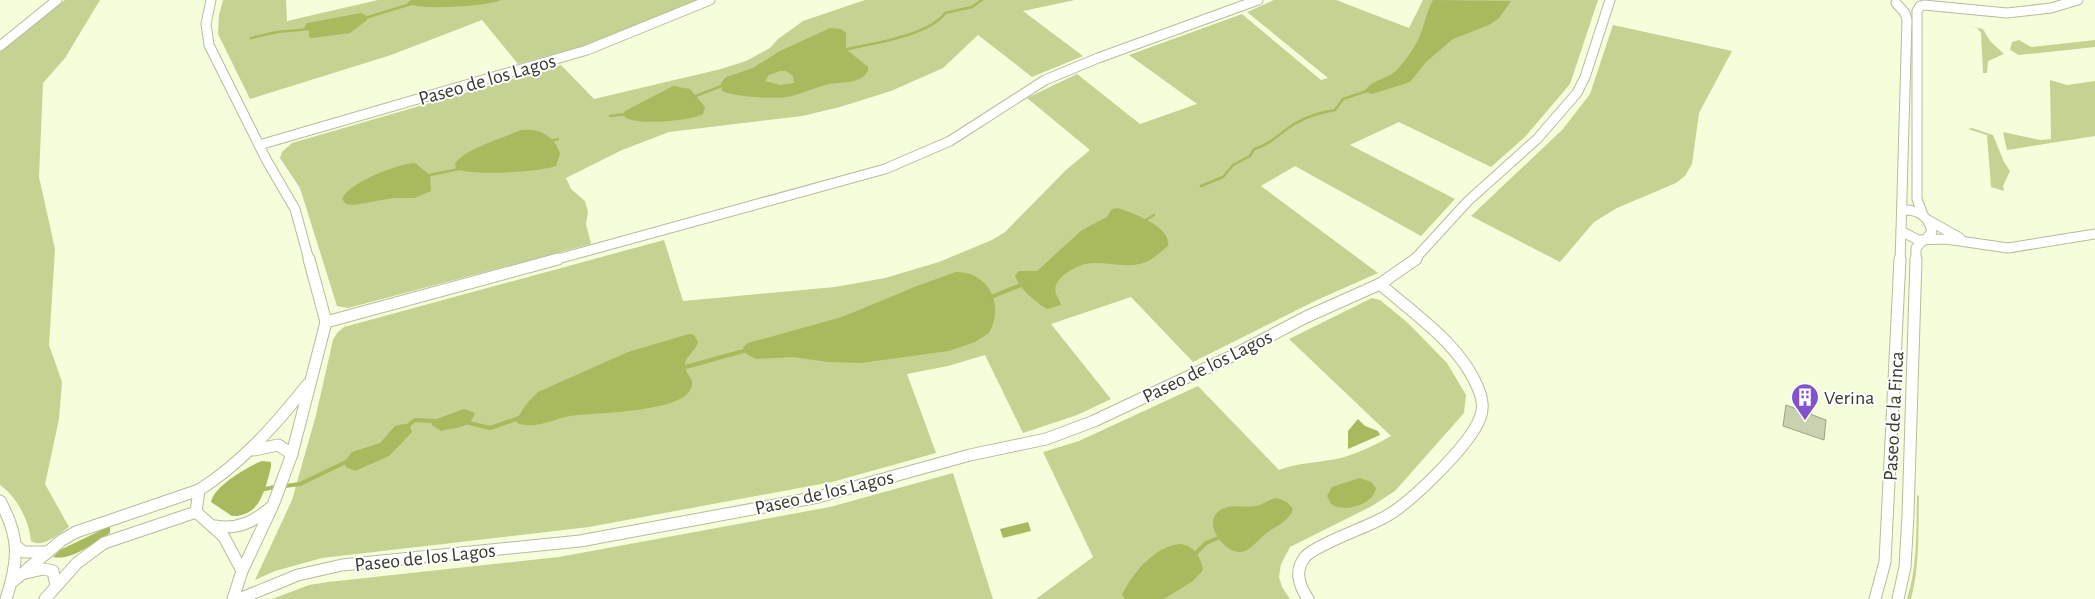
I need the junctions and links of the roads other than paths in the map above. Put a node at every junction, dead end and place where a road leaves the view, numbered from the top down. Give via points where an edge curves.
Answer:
1 (57, 0) edge
2 (211, 0) edge
3 (710, 0) edge
4 (1258, 0) edge
5 (1610, 0) edge
6 (1933, 0) edge
7 (2078, 0) edge
8 (1893, 2) edge
9 (1923, 4) edge
10 (1960, 9) junction
11 (0, 46) edge
12 (259, 145) junction
13 (1902, 210) junction
14 (1926, 217) junction
15 (1901, 231) junction
16 (2095, 234) edge
17 (1924, 240) junction
18 (1968, 242) junction
19 (1380, 284) junction
20 (326, 322) junction
21 (310, 381) junction
22 (246, 454) junction
23 (292, 454) junction
24 (199, 490) junction
25 (0, 501) edge
26 (274, 505) junction
27 (196, 512) junction
28 (214, 525) junction
29 (17, 547) junction
30 (46, 552) junction
31 (242, 571) junction
32 (16, 579) junction
33 (56, 586) junction
34 (6, 599) edge
35 (45, 599) edge
36 (233, 599) edge
37 (239, 599) edge
38 (1308, 599) edge
39 (1875, 599) edge
40 (1898, 599) edge

1 - 11 street
2 - 12 street via 206,32 208,46
3 - 12 street, Paseo de los Lagos via 587,50
4 - 20 street via 1050,78 1014,97 954,139 916,158 872,174
5 - 19 street, Paseo de los Lagos via 1585,77 1568,104 1537,139 1453,216 1417,258
6 - 10 street
7 - 10 street via 2016,13
8 - 9 street
8 - 13 street via 1905,13 1907,20
9 - 10 street
9 - 14 street via 1917,11 1916,167 1917,198
12 - 20 street via 295,210
13 - 14 street via 1913,210
13 - 15 street
14 - 17 street via 1932,232
14 - 18 street
15 - 17 street via 1912,238
15 - 39 street, Paseo de la Finca via 1885,562
16 - 18 street via 2019,248
17 - 18 street
17 - 40 street, Paseo de la Finca via 1916,248 1908,515 1905,567
19 - 37 street, Paseo de los Lagos via 1094,421 1046,439 970,455 818,497 580,540 320,569
19 - 38 street via 1436,333 1464,365 1480,393 1480,418 1472,433 1403,506 1307,555 1300,564 1297,579
20 - 21 street
21 - 22 street via 279,421
21 - 23 street
22 - 23 street via 270,445 285,448
22 - 24 street via 228,471
23 - 26 street
24 - 27 street
24 - 30 street via 90,526
25 - 29 street via 12,522
26 - 28 street via 241,526 223,528
26 - 31 street
27 - 28 street
27 - 33 street via 104,543 77,563
28 - 31 street via 231,544
29 - 30 street via 24,552
29 - 32 street
30 - 32 street
31 - 36 street
32 - 33 street via 42,568 48,569 53,571
32 - 34 street
33 - 35 street

